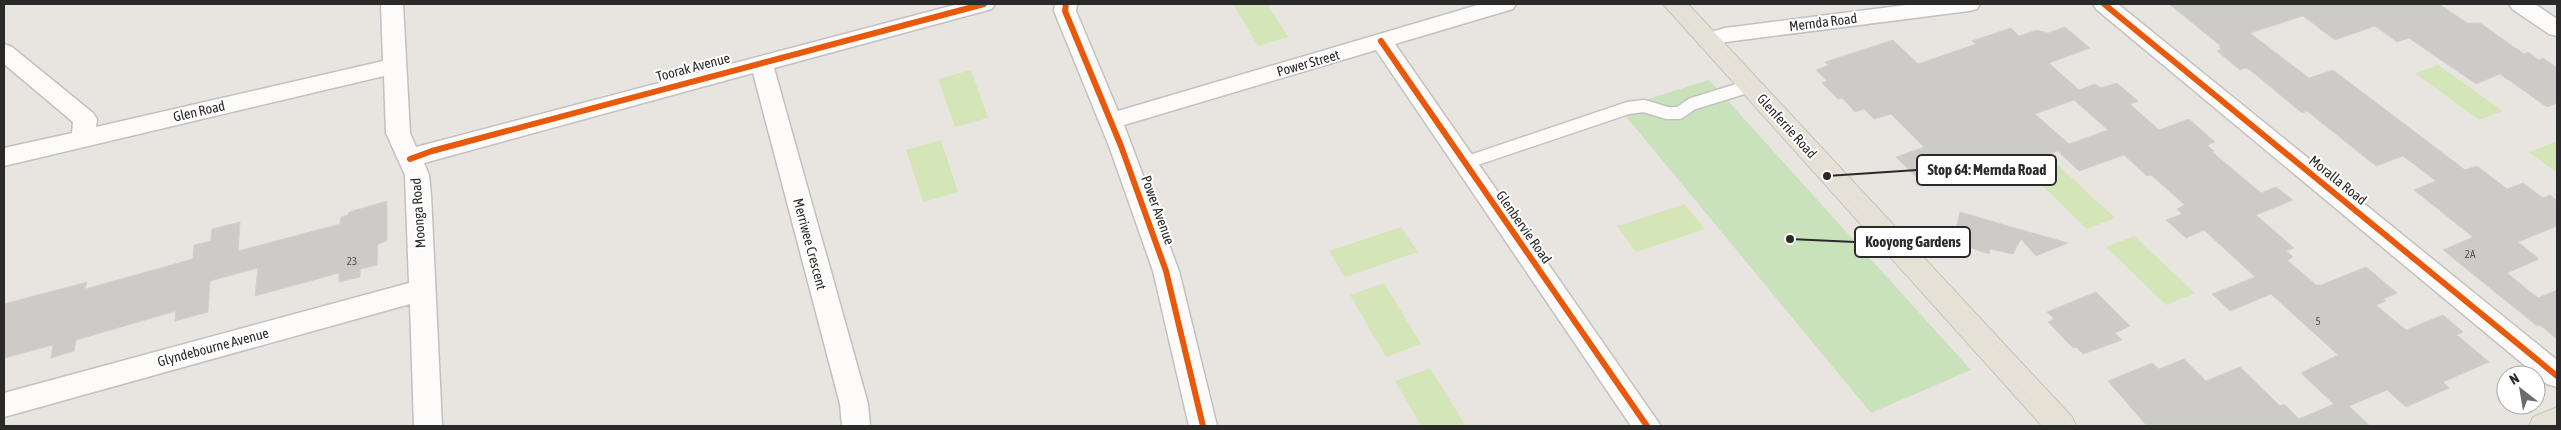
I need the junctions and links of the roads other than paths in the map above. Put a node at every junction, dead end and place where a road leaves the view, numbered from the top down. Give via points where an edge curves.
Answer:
1 (392, 4) edge
2 (984, 4) edge
3 (1505, 4) edge
4 (1675, 4) edge
5 (1969, 4) edge
6 (2104, 4) edge
7 (2520, 4) edge
8 (1063, 6) edge
9 (2557, 28) edge
10 (1708, 40) junction
11 (1381, 41) junction
12 (4, 52) edge
13 (761, 62) junction
14 (395, 66) junction
15 (1750, 86) junction
16 (1111, 121) junction
17 (83, 138) junction
18 (4, 157) edge
19 (410, 159) junction
20 (1465, 162) junction
21 (423, 290) junction
22 (2557, 376) edge
23 (4, 405) edge
24 (2557, 420) edge
25 (428, 426) edge
26 (856, 426) edge
27 (1203, 426) edge
28 (1647, 426) edge
29 (2061, 426) edge
30 (2544, 426) edge

1 - 14 street, Moonga Road
2 - 13 street, Toorak Avenue
3 - 11 street, Power Street
4 - 10 main road, Glenferrie Road
5 - 10 street, Mernda Road
6 - 22 street, Moralla Road
7 - 9 street
8 - 16 street, Power Avenue
10 - 15 main road, Glenferrie Road
11 - 16 street, Power Street
11 - 20 street, Glenbervie Road
12 - 17 street via 85,119
13 - 19 street, Toorak Avenue
13 - 26 street, Merriwee Crescent via 854,404
14 - 17 street, Glen Road
14 - 19 street, Moonga Road via 398,133
15 - 20 lane via 1692,104 1679,113 1644,106 1628,108
15 - 29 main road, Glenferrie Road
16 - 27 street, Power Avenue via 1166,271
17 - 18 street, Glen Road
19 - 21 street, Moonga Road via 417,175
20 - 28 street, Glenbervie Road
21 - 23 street, Glyndebourne Avenue
21 - 25 street, Moonga Road
24 - 30 main road

